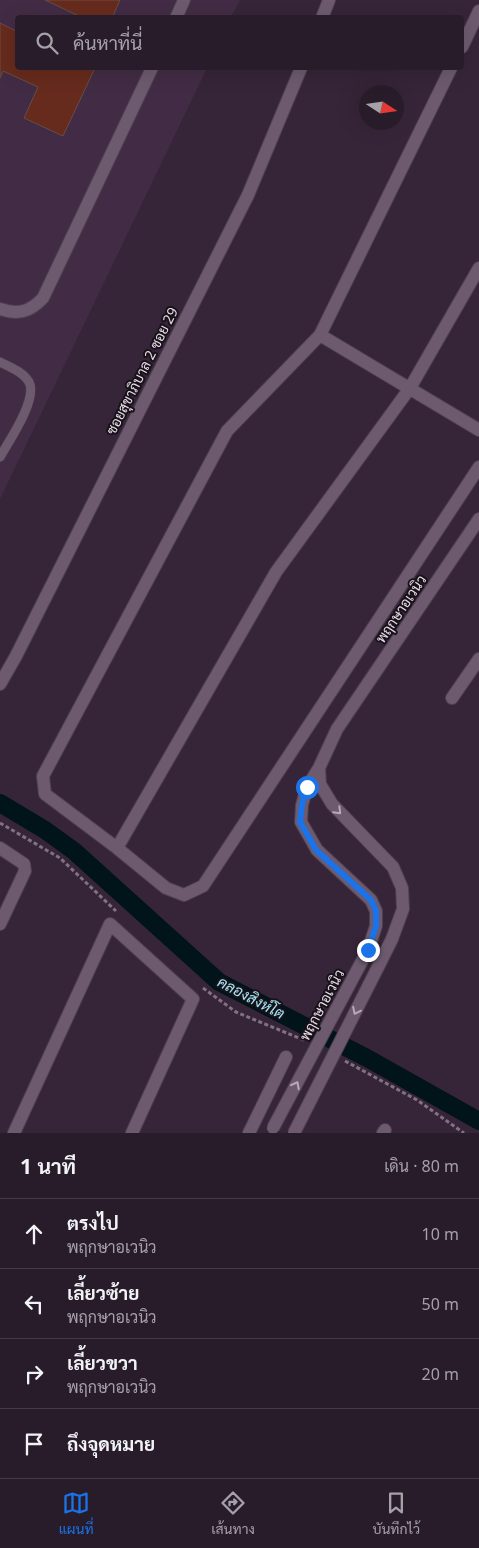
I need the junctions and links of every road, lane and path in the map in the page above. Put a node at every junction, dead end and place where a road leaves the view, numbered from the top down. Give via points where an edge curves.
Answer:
1 (184, 0) edge
2 (329, 0) edge
3 (479, 11) edge
4 (177, 15) edge
5 (323, 15) edge
6 (464, 43) edge
7 (151, 70) edge
8 (300, 70) edge
9 (450, 70) edge
10 (479, 268) edge
11 (0, 309) edge
12 (320, 335) junction
13 (0, 362) edge
14 (410, 388) junction
15 (479, 430) edge
16 (0, 457) edge
17 (479, 467) edge
18 (479, 519) edge
19 (479, 659) edge
20 (0, 684) edge
21 (452, 698) dead end
22 (319, 768) junction
23 (0, 823) edge
24 (0, 848) edge
25 (117, 848) junction
26 (118, 912) dead end
27 (0, 924) edge
28 (199, 985) dead end
29 (308, 1042) dead end
30 (286, 1057) dead end
31 (339, 1058) dead end
32 (272, 1130) edge
33 (14, 1133) edge
34 (132, 1133) edge
35 (250, 1133) edge
36 (294, 1133) edge
37 (464, 1133) edge

1 - 4 street
2 - 5 street
3 - 6 street
7 - 11 street via 43,298 28,310 10,312
8 - 20 street, ซอยสุขาภิบาล 2 ซอย 29 via 248,196
9 - 12 street
10 - 14 street
12 - 14 street
12 - 25 street via 227,431 43,776 45,794
13 - 16 lane via 20,372 29,382 31,395
14 - 15 street
14 - 25 street via 276,572
17 - 25 street via 203,886 184,895 166,888
18 - 22 street, พฤกษาอเวนิว via 337,729
19 - 21 street
32 -> 22 street, พฤกษาอเวนิว, bridge via 368,950 376,926 376,911 371,900 316,850 300,822 307,787
22 -> 36 street, bridge via 320,784 332,804 393,867 402,888 402,909 392,938
23 - 26 path via 60,858
24 - 27 street via 24,864 25,871
28 - 29 path via 236,1012
30 - 35 street
31 - 37 path via 417,1100
33 - 34 street via 110,924 193,999

